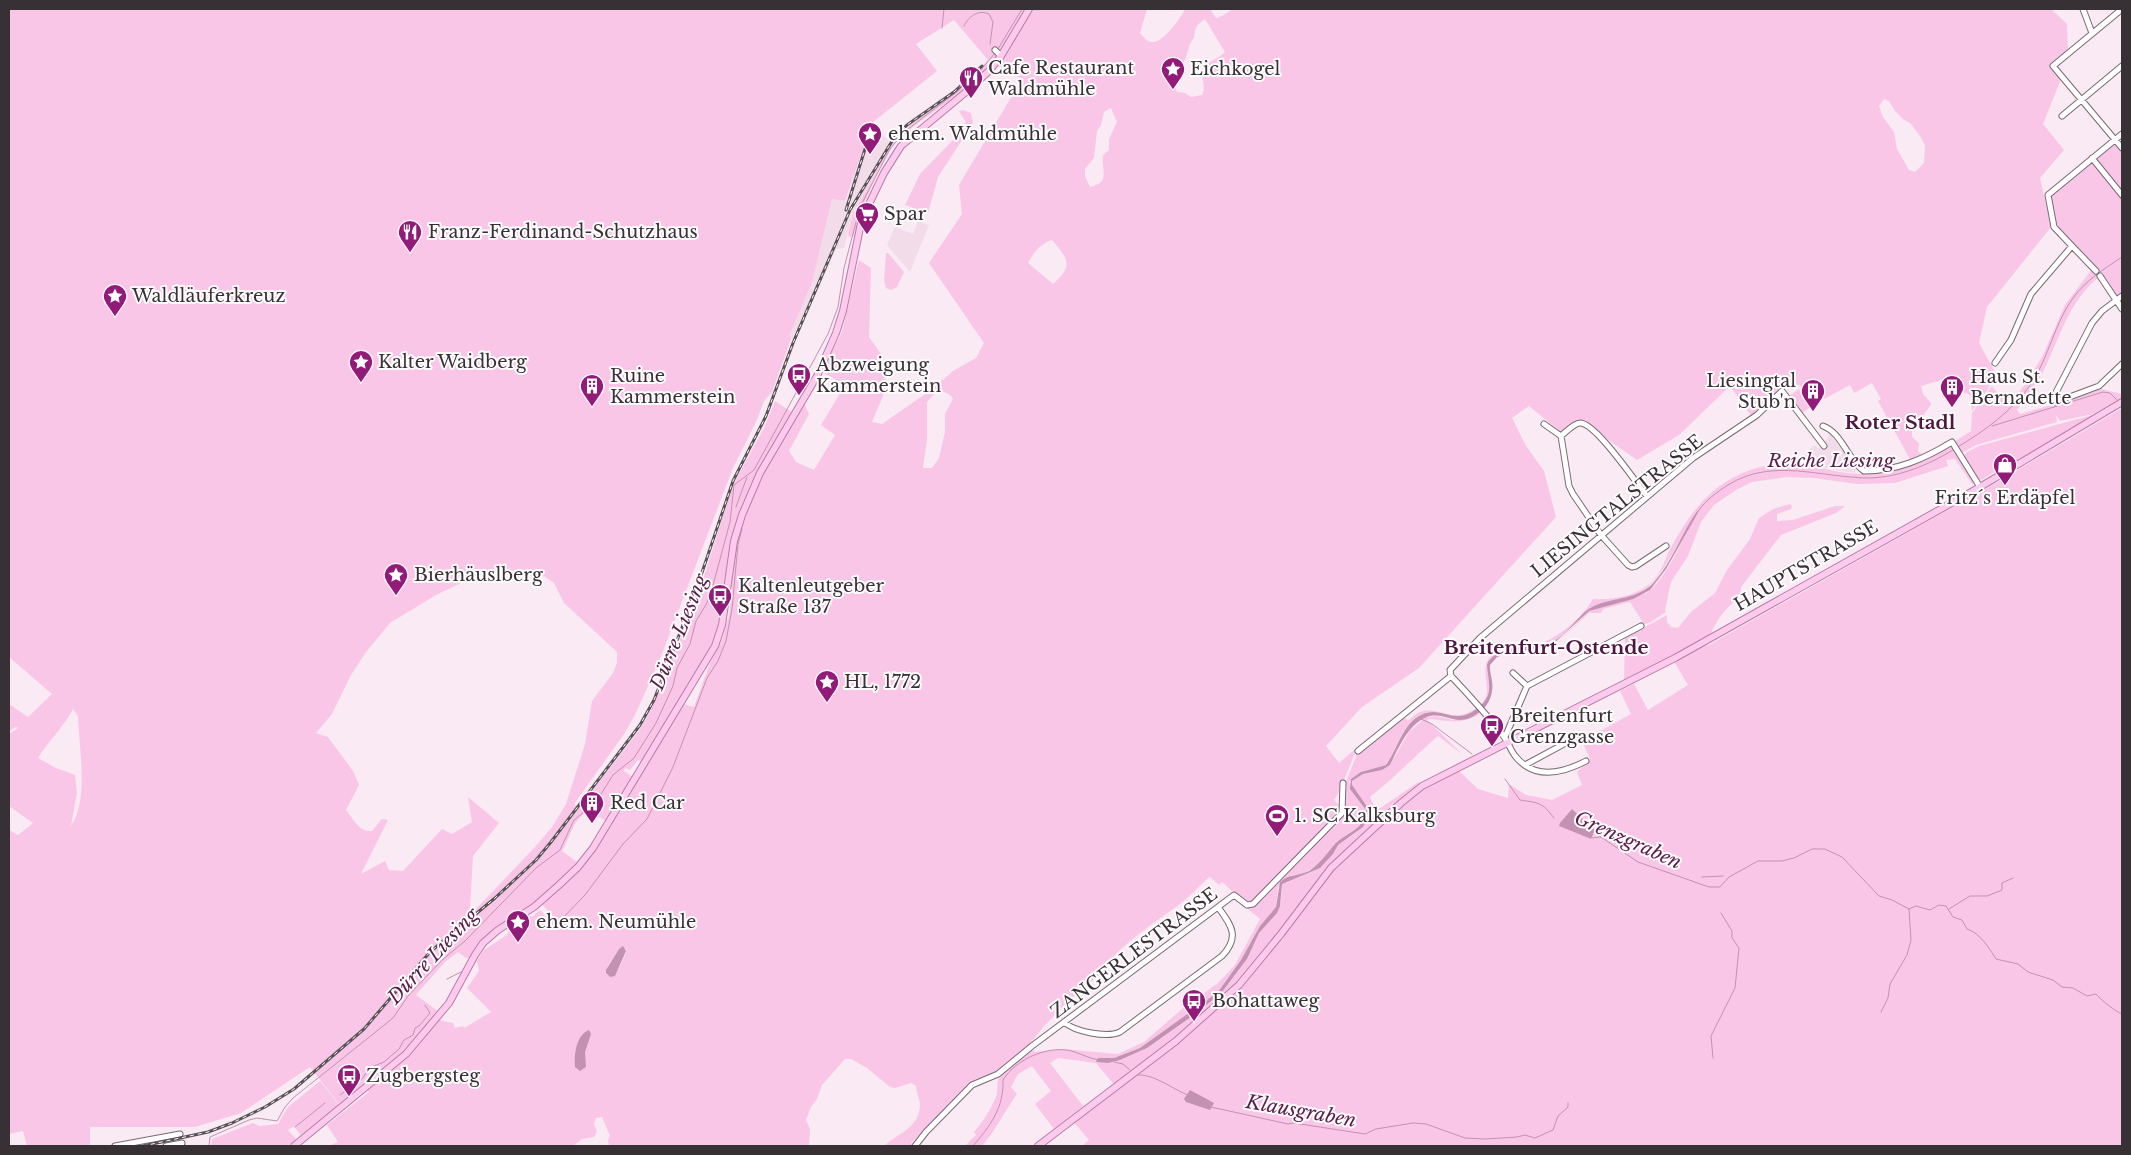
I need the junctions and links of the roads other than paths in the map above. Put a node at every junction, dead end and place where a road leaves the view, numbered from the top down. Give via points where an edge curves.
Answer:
1 (1029, 9) edge
2 (2083, 9) edge
3 (2122, 9) edge
4 (2092, 33) junction
5 (2122, 66) edge
6 (2082, 100) junction
7 (2062, 116) dead end
8 (2122, 134) edge
9 (2115, 140) junction
10 (2122, 148) edge
11 (2092, 158) junction
12 (2122, 195) edge
13 (2072, 246) junction
14 (2122, 296) edge
15 (2116, 300) junction
16 (2122, 309) edge
17 (1994, 363) dead end
18 (2122, 364) edge
19 (2122, 402) edge
20 (1544, 424) dead end
21 (1823, 426) dead end
22 (1561, 436) junction
23 (1824, 446) dead end
24 (1980, 487) junction
25 (1647, 496) junction
26 (1601, 535) junction
27 (1666, 546) dead end
28 (1641, 626) dead end
29 (1513, 673) dead end
30 (1451, 676) junction
31 (1527, 686) junction
32 (1575, 738) dead end
33 (1506, 740) junction
34 (1358, 751) dead end
35 (1586, 761) dead end
36 (1525, 765) junction
37 (1343, 784) dead end
38 (1218, 907) junction
39 (1064, 1022) junction
40 (180, 1134) dead end
41 (182, 1143) dead end
42 (114, 1146) edge
43 (166, 1146) edge
44 (294, 1146) edge
45 (915, 1146) edge
46 (1038, 1146) edge

1 - 44 main road via 989,71 906,140 884,172 864,214 836,333 816,376 760,473 742,515 715,646 593,848 560,885 483,943 449,1003 406,1054
2 - 4 street
3 - 4 street
4 - 6 street via 2053,66
5 - 6 street
6 - 7 street
6 - 9 street
8 - 9 street
9 - 10 street
9 - 11 street
11 - 12 street
11 - 13 street via 2048,195 2054,227
13 - 15 street via 2098,273
13 - 17 street via 2031,294 2011,340
14 - 15 street
15 - 16 street
15 - 18 street via 2092,323 2052,400 2056,402 2099,386
19 - 24 main road, HAUPTSTRASSE
20 - 22 street
21 - 24 street via 1830,429 1864,471 1906,465 1952,442
22 - 25 street via 1576,424 1585,424 1614,450
22 - 26 street via 1570,486
23 - 25 street, LIESINGTALSTRASSE via 1782,391 1757,416 1693,458
24 - 33 main road, HAUPTSTRASSE via 1675,658
25 - 26 street, LIESINGTALSTRASSE
26 - 27 street via 1632,567
26 - 30 street, LIESINGTALSTRASSE via 1480,638 1454,664
28 - 31 street
29 - 31 street
30 - 33 street
30 - 34 street
31 - 33 street
32 - 36 street
33 - 36 street via 1516,758
33 - 46 main road, HAUPTSTRASSE via 1472,762 1422,786 1401,804 1327,872 1239,985 1176,1041
35 - 36 street via 1570,770 1552,773 1539,772
37 - 38 street, ZANGERLESTRASSE via 1342,813 1256,901 1248,906 1234,895
38 - 39 street, ZANGERLESTRASSE
38 - 39 street via 1232,928 1233,937 1230,948 1222,956 1113,1035 1070,1028
39 - 45 street, ZANGERLESTRASSE via 998,1074 972,1086
40 - 42 street
41 - 43 street

